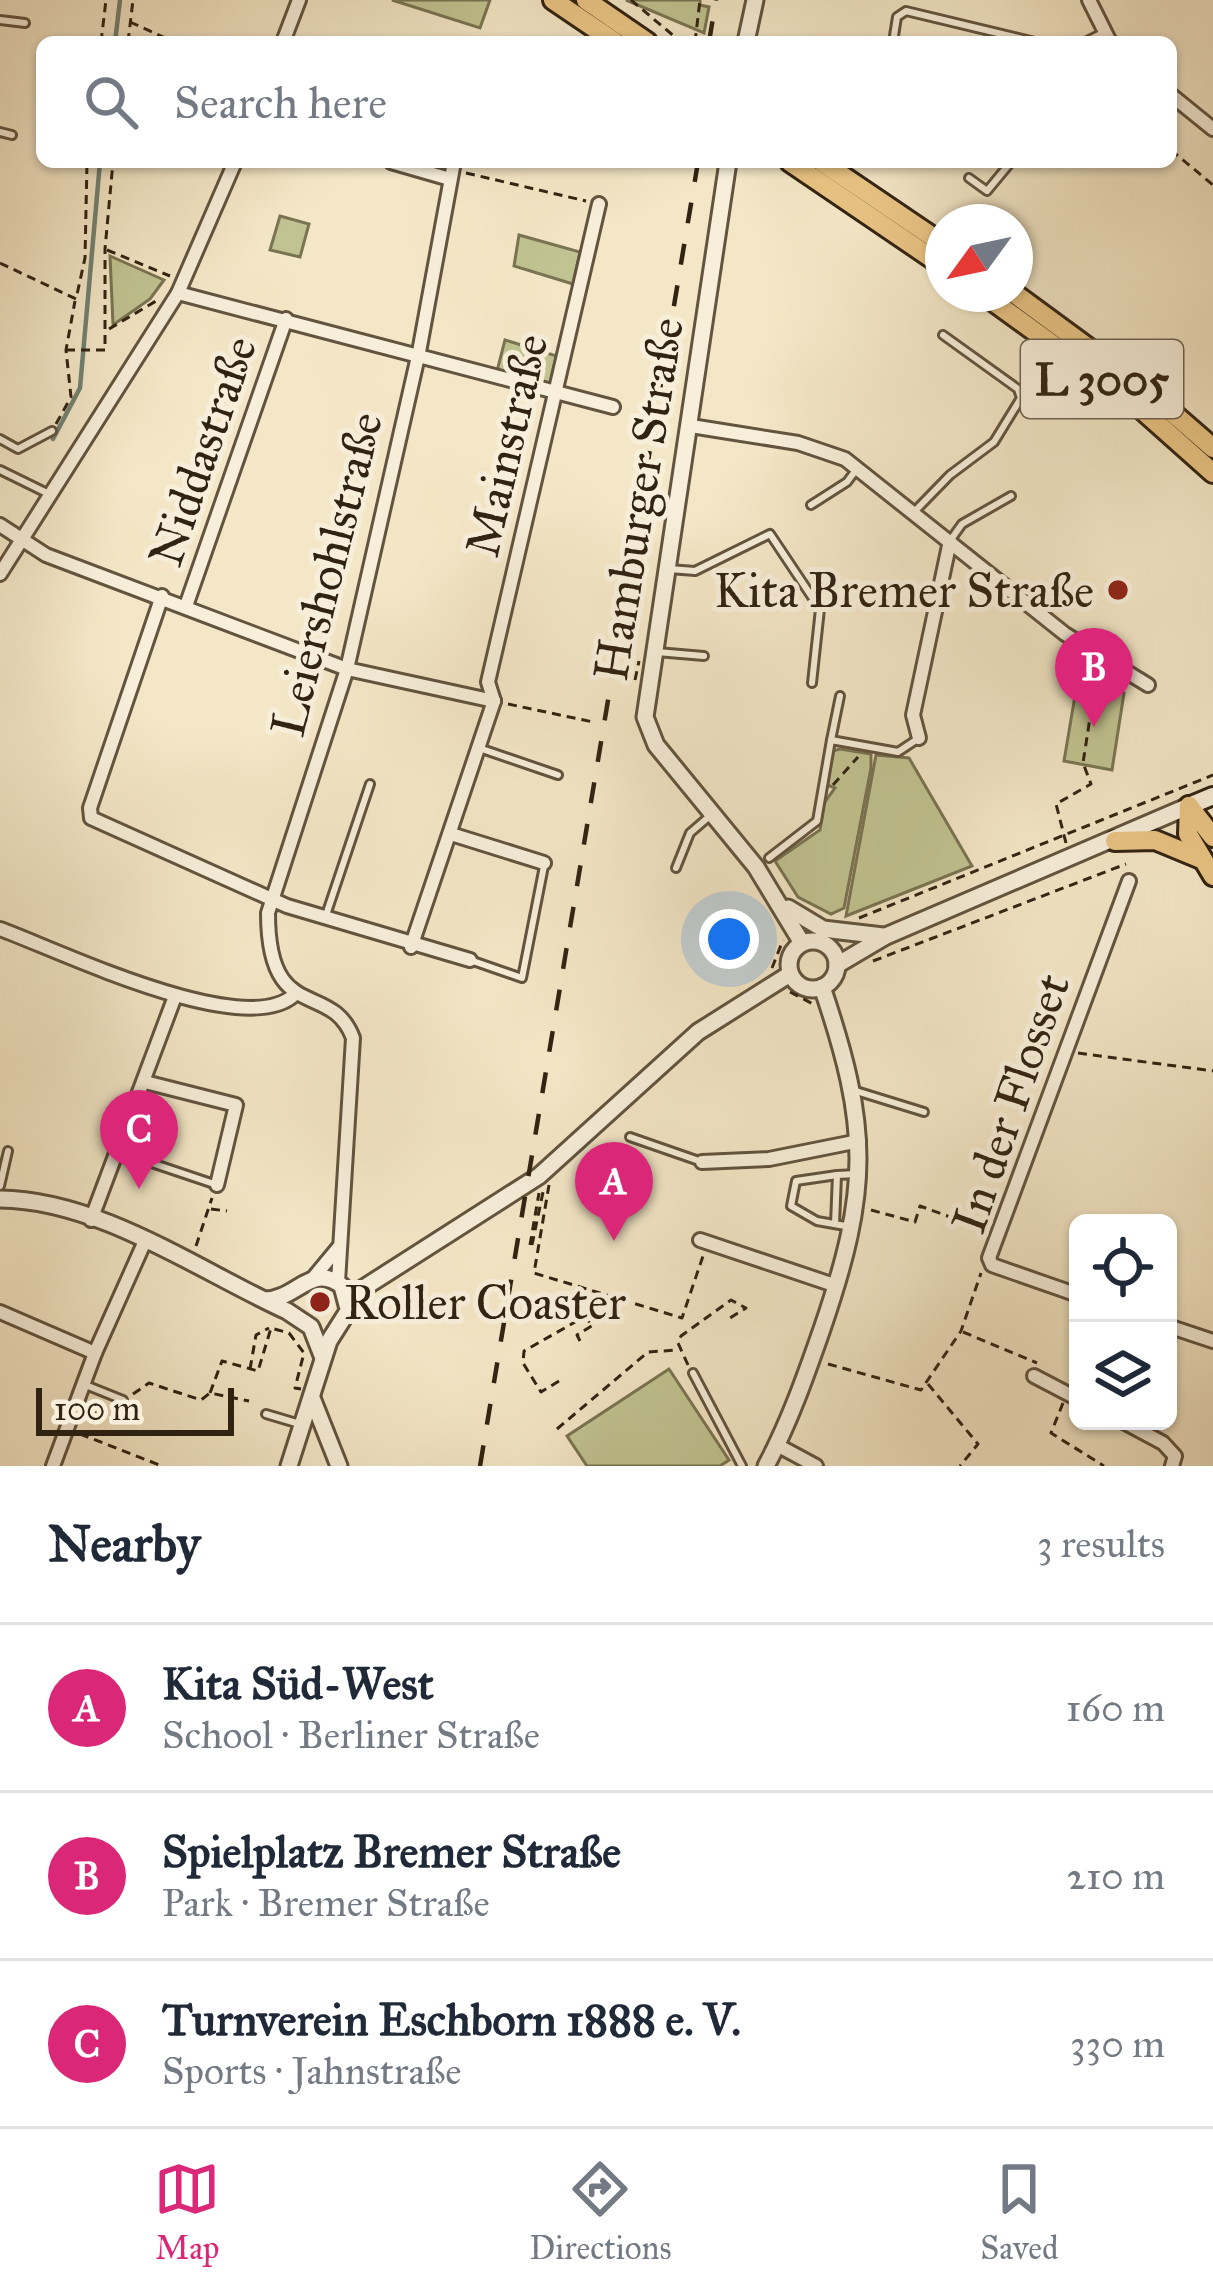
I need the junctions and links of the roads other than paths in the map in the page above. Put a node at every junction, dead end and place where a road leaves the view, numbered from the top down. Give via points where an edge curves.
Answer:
1 (299, 0) edge
2 (553, 0) edge
3 (586, 0) edge
4 (755, 0) edge
5 (1089, 0) edge
6 (0, 20) edge
7 (25, 23) dead end
8 (285, 36) edge
9 (606, 36) edge
10 (638, 36) edge
11 (748, 36) edge
12 (894, 36) edge
13 (1010, 36) edge
14 (1107, 36) edge
15 (1177, 100) edge
16 (1213, 129) edge
17 (0, 132) edge
18 (12, 135) dead end
19 (232, 168) edge
20 (727, 168) edge
21 (799, 168) edge
22 (831, 168) edge
23 (1006, 168) edge
24 (452, 170) edge
25 (969, 178) dead end
26 (599, 204) road end
27 (925, 232) edge
28 (925, 254) edge
29 (175, 285) junction
30 (1033, 307) edge
31 (1008, 312) edge
32 (286, 319) junction
33 (943, 335) dead end
34 (419, 352) junction
35 (555, 392) junction
36 (614, 407) joint
37 (616, 422) dead end
38 (692, 426) junction
39 (52, 431) road end
40 (0, 439) edge
41 (1213, 448) edge
42 (858, 467) junction
43 (0, 470) edge
44 (1213, 473) edge
45 (53, 496) junction
46 (1011, 496) dead end
47 (811, 505) dead end
48 (914, 512) junction
49 (0, 525) edge
50 (25, 538) junction
51 (950, 542) junction
52 (669, 569) junction
53 (0, 574) edge
54 (162, 596) junction
55 (186, 606) junction
56 (653, 652) junction
57 (704, 656) dead end
58 (347, 669) junction
59 (812, 682) dead end
60 (1148, 686) dead end
61 (840, 696) dead end
62 (494, 701) junction
63 (919, 738) joint
64 (831, 740) junction
65 (479, 748) junction
66 (557, 775) dead end
67 (370, 784) dead end
68 (1213, 796) edge
69 (1189, 806) junction
70 (712, 814) junction
71 (451, 834) junction
72 (1213, 837) edge
73 (1114, 841) junction
74 (769, 858) dead end
75 (544, 863) joint
76 (1207, 867) edge
77 (676, 868) dead end
78 (1129, 881) road end
79 (775, 894) junction
80 (270, 900) junction
81 (325, 918) junction
82 (0, 929) edge
83 (886, 936) junction
84 (802, 943) junction
85 (411, 947) junction
86 (834, 957) junction
87 (470, 960) joint
88 (790, 974) junction
89 (822, 987) junction
90 (294, 995) junction
91 (174, 999) junction
92 (145, 1082) junction
93 (852, 1091) junction
94 (924, 1112) dead end
95 (630, 1137) dead end
96 (859, 1142) junction
97 (8, 1151) dead end
98 (119, 1152) junction
99 (702, 1162) joint
100 (859, 1174) junction
101 (837, 1175) junction
102 (217, 1185) joint
103 (0, 1186) edge
104 (0, 1198) edge
105 (91, 1220) junction
106 (835, 1224) junction
107 (855, 1228) junction
108 (145, 1241) junction
109 (702, 1245) road end
110 (339, 1247) junction
111 (314, 1277) junction
112 (375, 1279) junction
113 (338, 1283) junction
114 (837, 1286) junction
115 (297, 1291) junction
116 (1069, 1291) edge
117 (262, 1300) junction
118 (347, 1305) junction
119 (0, 1312) edge
120 (305, 1322) junction
121 (338, 1323) junction
122 (1177, 1329) edge
123 (1213, 1341) edge
124 (94, 1353) junction
125 (323, 1358) junction
126 (1036, 1370) road end
127 (693, 1373) road end
128 (83, 1384) junction
129 (1069, 1394) edge
130 (313, 1395) junction
131 (123, 1400) dead end
132 (266, 1414) dead end
133 (302, 1428) junction
134 (1139, 1430) edge
135 (329, 1444) junction
136 (777, 1444) junction
137 (52, 1466) edge
138 (289, 1466) edge
139 (339, 1466) edge
140 (742, 1466) edge
141 (766, 1466) edge
142 (816, 1466) edge
143 (1172, 1466) edge

1 - 8 street
2 - 9 highway
3 - 10 highway
4 - 11 street
5 - 14 street
6 - 7 lane
12 - 13 lane via 906,11
15 - 16 street
17 - 18 lane
19 - 29 street
20 - 38 street, Hamburger Straße
21 - 28 highway
22 - 27 highway
23 - 25 lane via 987,190
24 - 34 street, Leiershohlstraße
26 - 35 street, Mainstraße
29 - 32 street
29 - 45 street
30 - 41 highway, L 3005
31 - 44 highway, L 3005 via 1140,408
32 - 34 street
32 - 55 street, Niddastraße
33 - 48 lane via 1022,398 994,442
34 - 35 street
34 - 58 street, Leiershohlstraße
35 - 36 street
35 - 62 street, Mainstraße via 488,682
36 - 37 lane
38 - 42 street via 798,443
38 - 52 street, Hamburger Straße
39 - 40 lane via 18,448
42 - 47 lane
42 - 48 street
43 - 45 lane
45 - 50 street
46 - 51 lane via 962,524
48 - 51 street
49 - 50 street
50 - 53 street
50 - 54 street via 46,555
51 - 60 street via 1077,642
51 - 63 street via 913,715
52 - 56 street, Hamburger Straße
52 - 59 lane via 695,572 770,534 820,609
54 - 55 street
54 - 80 street via 91,818
55 - 58 street
56 - 57 lane
56 - 70 street, Hamburger Straße via 646,727
58 - 62 street
58 - 80 street, Leiershohlstraße
61 - 64 lane
62 - 65 street, Mainstraße
63 - 64 lane via 898,752
64 - 74 lane via 817,821
65 - 66 lane
65 - 71 street, Mainstraße
67 - 81 lane
68 - 69 main road
69 - 72 highway
69 - 73 street
69 - 76 highway via 1186,825
70 - 77 lane via 690,833
70 - 79 street, Hamburger Straße
71 - 75 street
71 - 85 street, Mainstraße
73 - 76 highway via 1155,840
73 - 83 street
75 - 87 lane via 523,978
78 - 116 street, In der Flosset via 989,1262
79 - 83 street via 812,925
79 - 84 street, Hamburger Straße
80 - 81 street
80 - 90 street, Leiershohlstraße via 273,957
81 - 85 street
82 - 91 street
83 - 86 street
84 - 86 street via 817,940
84 - 88 street via 788,960
85 - 87 street
86 - 89 street
88 - 89 street via 803,987
88 - 112 street via 698,1032 547,1177
89 - 93 street
90 - 91 street via 275,1006
90 - 110 street via 333,1011 352,1038
91 - 92 street
92 - 98 street
92 - 102 street via 236,1105
93 - 94 lane
93 - 96 street
95 - 99 lane
96 - 99 street
96 - 100 street
97 - 103 lane
98 - 102 lane
98 - 105 street
100 - 101 lane
100 - 107 street
101 - 106 lane
101 - 106 lane via 796,1181 793,1210
104 - 105 street
105 - 108 street
106 - 107 lane
107 - 114 street
108 - 117 street
108 - 124 street
109 - 114 street
110 - 111 street
110 - 113 street
111 - 113 street
111 - 115 street
112 - 113 street
112 - 118 street
113 - 118 street
114 - 136 street
115 - 117 street
115 - 120 street
117 - 120 street
118 - 121 street
119 - 124 street
120 - 121 street
120 - 125 street
121 - 125 street
122 - 123 street
124 - 128 street
125 - 130 street
126 - 129 street
127 - 140 lane
128 - 131 lane
128 - 137 street
130 - 133 street
130 - 135 street
132 - 133 lane
133 - 135 street
133 - 138 street
134 - 143 street via 1163,1443
135 - 139 street
136 - 141 street
136 - 142 street

